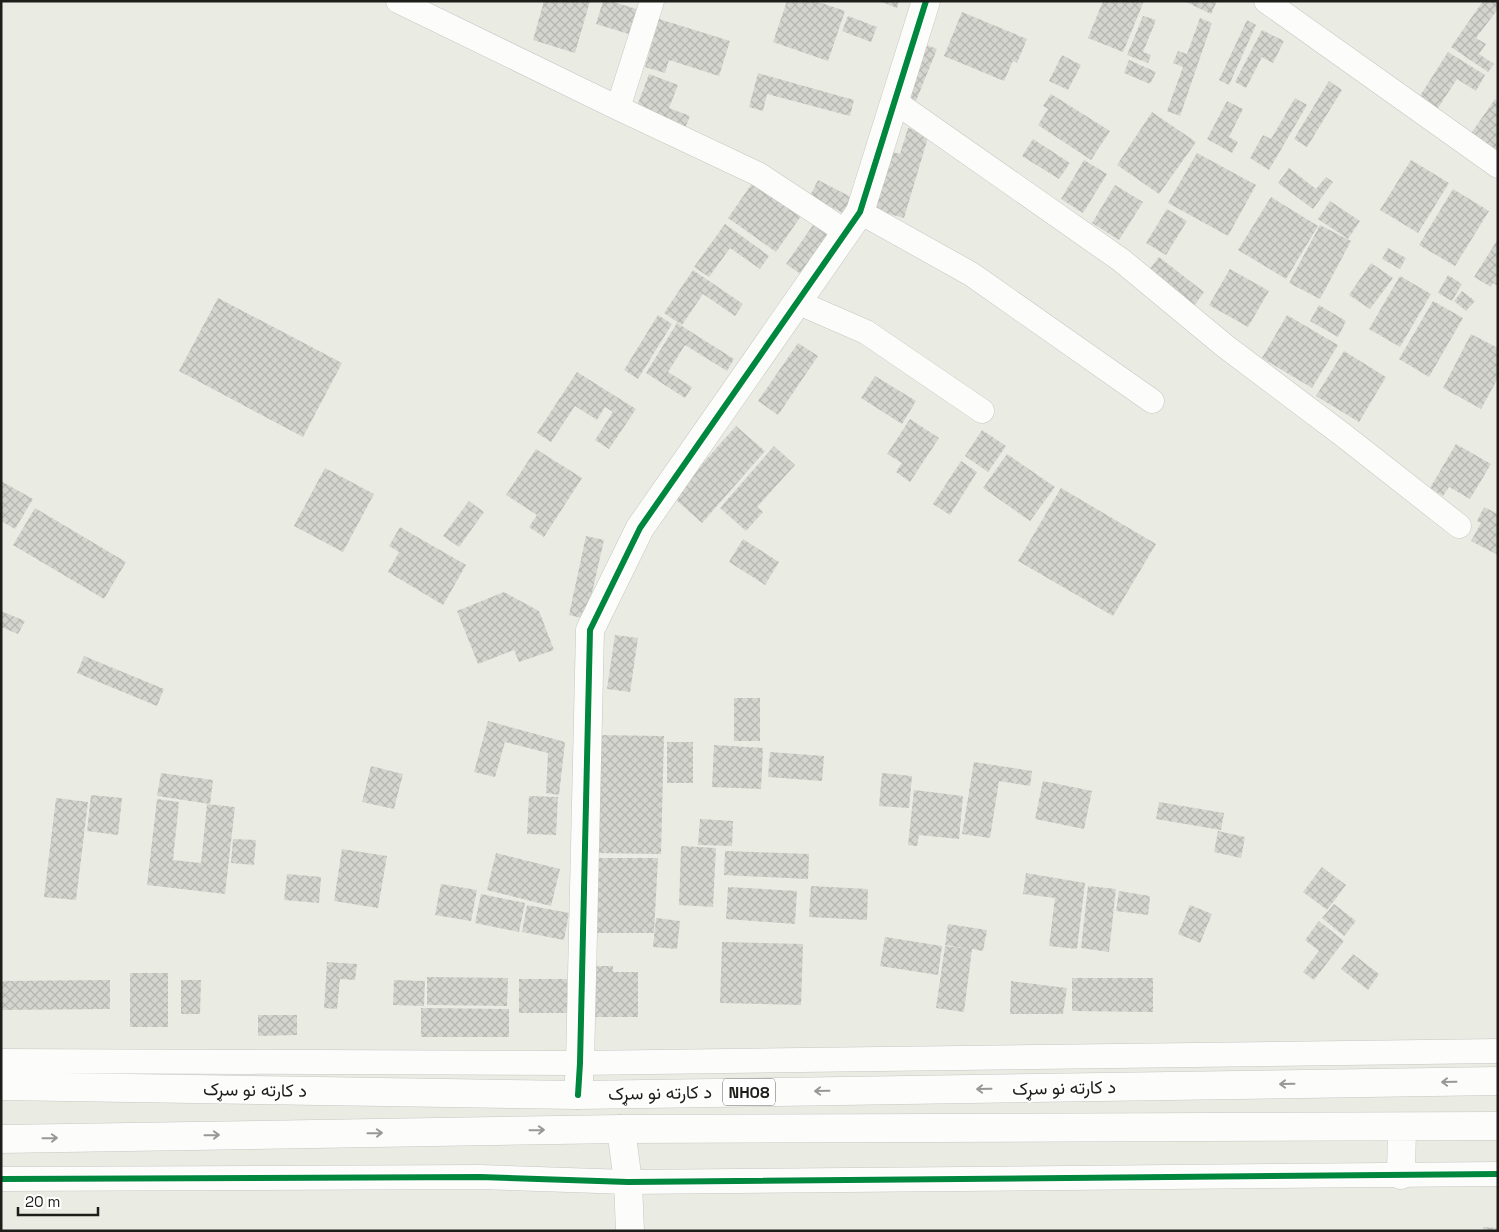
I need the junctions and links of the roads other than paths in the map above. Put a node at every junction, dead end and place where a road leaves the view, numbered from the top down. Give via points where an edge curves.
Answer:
1 (398, 1) edge
2 (652, 1) edge
3 (926, 1) edge
4 (1266, 1) edge
5 (894, 101) junction
6 (618, 108) junction
7 (1498, 166) edge
8 (853, 222) junction
9 (797, 302) junction
10 (1152, 400) dead end
11 (982, 411) dead end
12 (1459, 526) dead end
13 (1498, 1051) edge
14 (1, 1061) edge
15 (580, 1063) junction
16 (1498, 1081) edge
17 (1, 1086) edge
18 (578, 1095) junction
19 (1402, 1126) junction
20 (1498, 1126) edge
21 (622, 1129) junction
22 (1, 1139) edge
23 (1498, 1174) edge
24 (1401, 1175) junction
25 (1, 1179) edge
26 (628, 1182) junction
27 (630, 1231) edge

1 - 6 street
2 - 6 street
3 - 5 main road
4 - 7 street
5 - 8 main road
5 - 12 street via 1121,260 1225,346
6 - 8 street
8 - 9 main road
8 - 10 street via 970,274
9 - 11 street via 866,332
9 - 15 main road via 640,528 590,630
13 - 15 street
14 - 15 street
15 - 18 main road
16 -> 18 main road, د کارته نو سړک / NH08
17 - 18 main road, د کارته نو سړک / NH08
19 - 20 main road, د کارته نو سړک / NH08
19 - 21 main road, د کارته نو سړک / NH08
19 - 24 main road
22 -> 21 main road, د کارته نو سړک / NH08
21 - 26 main road
23 - 24 street
24 - 26 street
25 - 26 street via 480,1177
26 - 27 main road

